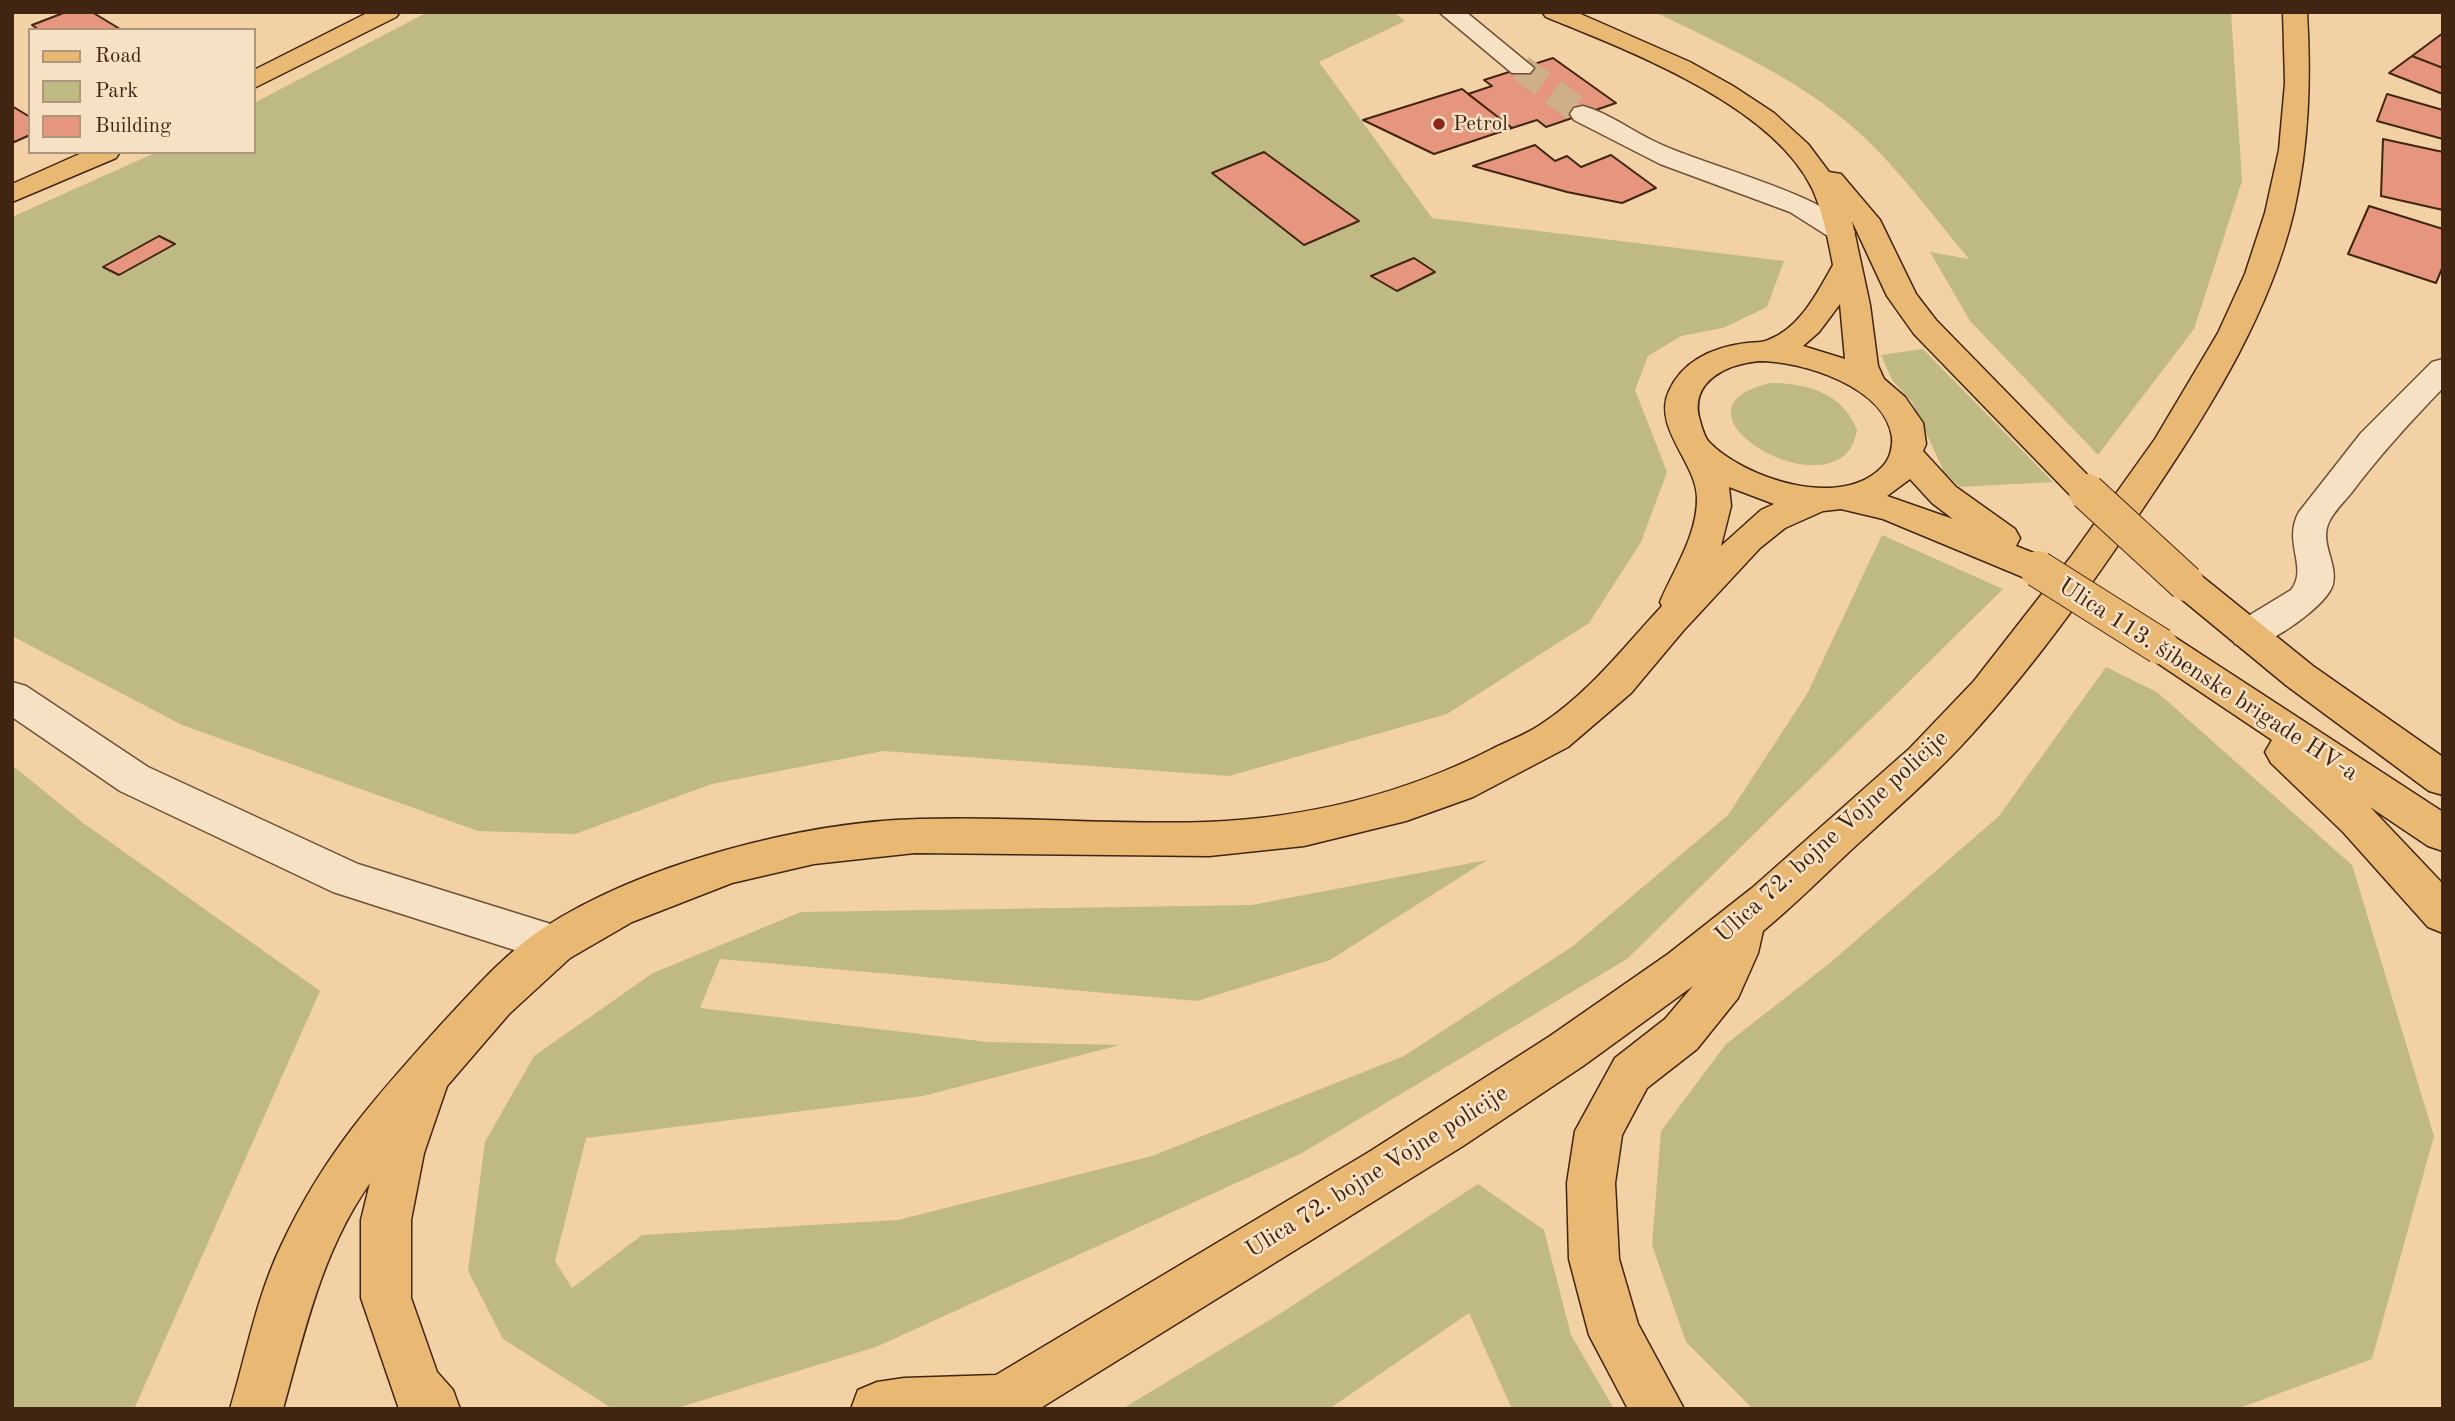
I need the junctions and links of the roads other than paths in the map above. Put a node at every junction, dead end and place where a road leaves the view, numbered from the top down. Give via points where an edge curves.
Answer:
1 (388, 12) edge
2 (1554, 12) edge
3 (2295, 12) edge
4 (1451, 14) edge
5 (1521, 68) tunnel mouth
6 (256, 79) edge
7 (1583, 114) tunnel mouth
8 (102, 154) edge
9 (1805, 159) junction
10 (12, 194) edge
11 (1841, 232) junction
12 (1847, 266) junction
13 (1772, 351) junction
14 (2443, 369) edge
15 (1870, 383) junction
16 (1700, 451) junction
17 (1907, 454) junction
18 (1831, 498) junction
19 (2038, 569) junction
20 (1670, 621) junction
21 (2248, 634) junction
22 (2210, 681) junction
23 (12, 697) edge
24 (2443, 779) edge
25 (2378, 792) junction
26 (2443, 834) edge
27 (2443, 850) edge
28 (2443, 914) edge
29 (1743, 923) junction
30 (555, 944) junction
31 (432, 1072) junction
32 (995, 1405) edge
33 (256, 1409) edge
34 (434, 1409) edge
35 (877, 1409) edge
36 (1658, 1409) edge

1 - 6 main road
2 - 9 main road via 1713,84 1767,121
3 - 29 main road, Ulica 72. bojne Vojne policije via 2298,127 2284,197 2267,259 2219,365 2165,451 2041,626 1934,750
4 - 5 street
7 - 11 street via 1664,157 1811,210
8 - 10 main road
9 - 11 main road via 1832,199
9 - 21 main road, bridge via 1851,200 1866,220 1902,296 1925,327 2087,492
11 - 12 main road
12 - 13 main road via 1809,328
12 - 15 main road via 1859,359
13 - 15 main road via 1819,359
13 - 16 main road via 1723,358 1689,381 1681,401 1683,423
14 - 21 street via 2374,441 2311,522 2309,546 2316,567 2315,585 2304,599
15 - 17 main road via 1902,416
16 - 18 main road via 1742,481 1776,494
16 - 20 main road via 1714,493 1713,518
17 - 18 main road via 1891,478 1871,491
17 - 19 main road, Ulica 113. šibenske brigade HV-a via 1944,495 1996,531
18 - 19 main road, Ulica 113. šibenske brigade HV-a via 1881,504
18 - 20 main road via 1773,519
19 - 22 main road, Ulica 113. šibenske brigade HV-a, bridge
20 - 30 main road via 1618,683 1554,736 1459,785 1392,809 1304,829 1209,839 915,836 814,847 729,866 617,909
21 - 24 main road
22 - 25 main road, Ulica 113. šibenske brigade HV-a
22 - 28 main road via 2357,820
23 - 30 street via 134,779 348,879
25 - 26 main road, Ulica 113. šibenske brigade HV-a
25 - 27 main road, Ulica 113. šibenske brigade HV-a
29 - 32 main road, Ulica 72. bojne Vojne policije via 1527,1078 1419,1149
29 - 36 main road via 1722,984 1681,1034 1631,1073 1599,1131 1591,1183 1594,1259 1615,1335
30 - 31 main road via 494,1000
31 - 33 main road via 382,1125 335,1192 298,1265
31 - 34 main road via 400,1153 386,1233 386,1298 416,1388
32 - 35 main road via 904,1404

